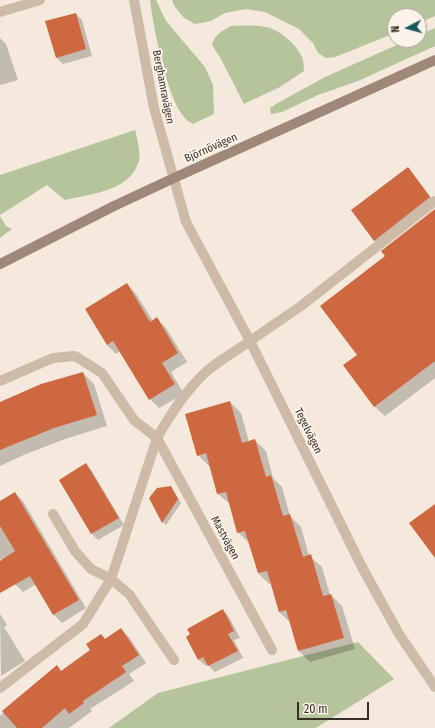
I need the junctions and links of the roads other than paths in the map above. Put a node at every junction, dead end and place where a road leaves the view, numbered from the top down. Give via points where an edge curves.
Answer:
1 (40, 0) edge
2 (134, 0) edge
3 (0, 12) edge
4 (435, 60) edge
5 (174, 178) junction
6 (435, 201) edge
7 (0, 264) edge
8 (250, 341) junction
9 (0, 381) edge
10 (157, 438) junction
11 (53, 514) dead end
12 (111, 579) junction
13 (272, 650) dead end
14 (174, 660) dead end
15 (435, 687) edge
16 (0, 688) edge

1 - 3 street
2 - 5 street, Berghamravägen via 154,108
4 - 5 main road, Björnövägen
5 - 7 main road, Björnövägen
5 - 8 street, Tegelvägen via 186,222
6 - 8 street via 301,306
8 - 10 street via 208,371 185,394
8 - 15 street, Tegelvägen via 363,569 399,634
9 - 10 street, Mastvägen via 53,358 75,356 102,373 134,420
10 - 12 street
10 - 13 street, Mastvägen
11 - 12 street via 74,551 91,568
12 - 14 street via 130,594
12 - 16 street via 83,624

